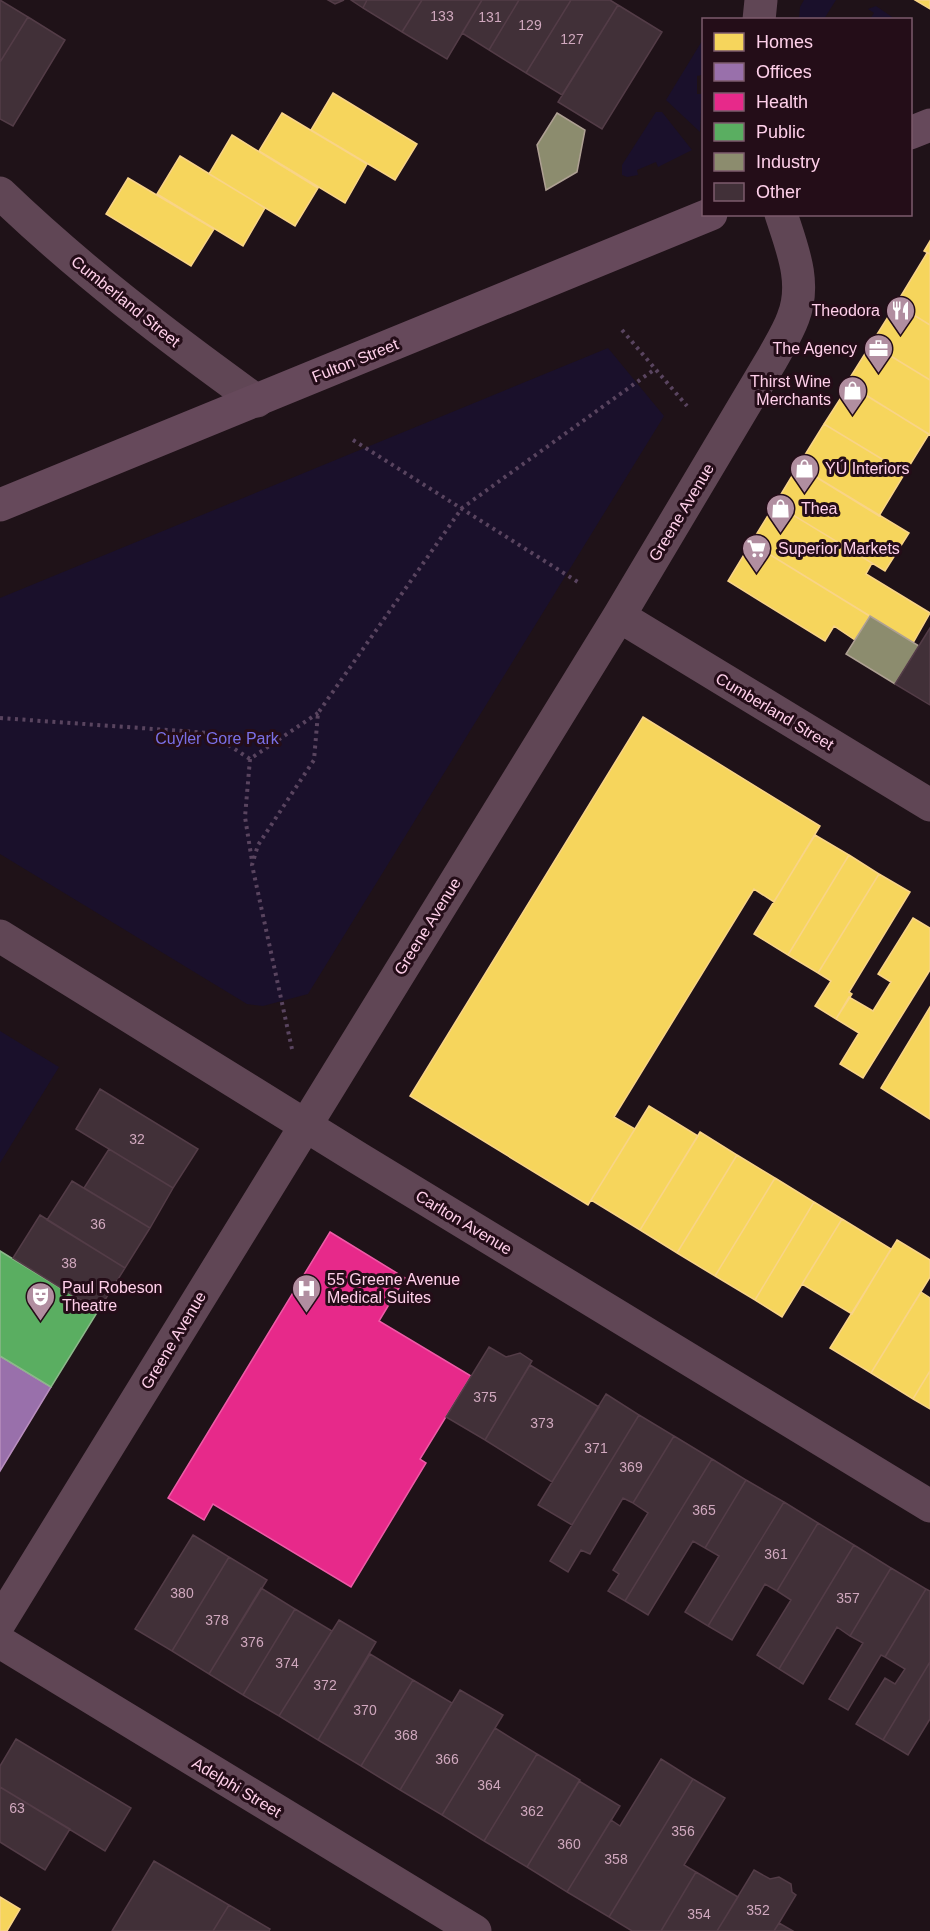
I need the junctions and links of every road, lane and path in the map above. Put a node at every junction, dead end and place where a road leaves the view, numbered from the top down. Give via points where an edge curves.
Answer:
1 (930, 125) edge
2 (912, 132) edge
3 (2, 201) edge
4 (706, 216) edge
5 (782, 216) edge
6 (622, 330) dead end
7 (655, 369) junction
8 (257, 401) junction
9 (687, 406) dead end
10 (353, 440) dead end
11 (0, 505) edge
12 (462, 508) junction
13 (581, 584) dead end
14 (619, 616) junction
15 (318, 713) junction
16 (0, 718) edge
17 (250, 759) junction
18 (930, 805) edge
19 (252, 865) junction
20 (0, 936) edge
21 (292, 1049) dead end
22 (304, 1125) junction
23 (930, 1506) edge
24 (0, 1622) edge
25 (0, 1642) edge
26 (475, 1931) edge

1 - 2 main road
3 - 8 street, Cumberland Street via 178,343
4 - 8 main road, Fulton Street
5 - 14 street, Greene Avenue via 796,258 800,288 793,318
6 - 7 path
7 - 9 path
7 - 12 path
8 - 11 main road, Fulton Street
10 - 12 path
12 - 13 path
12 - 15 path
14 - 18 street, Cumberland Street
14 - 22 street, Greene Avenue
15 - 17 path
15 - 19 path via 314,760 258,845
16 - 17 path via 210,733
17 - 19 path via 245,817
19 - 21 path
20 - 22 street, Carlton Avenue
22 - 23 street, Carlton Avenue
22 - 24 street, Greene Avenue
25 - 26 street, Adelphi Street

